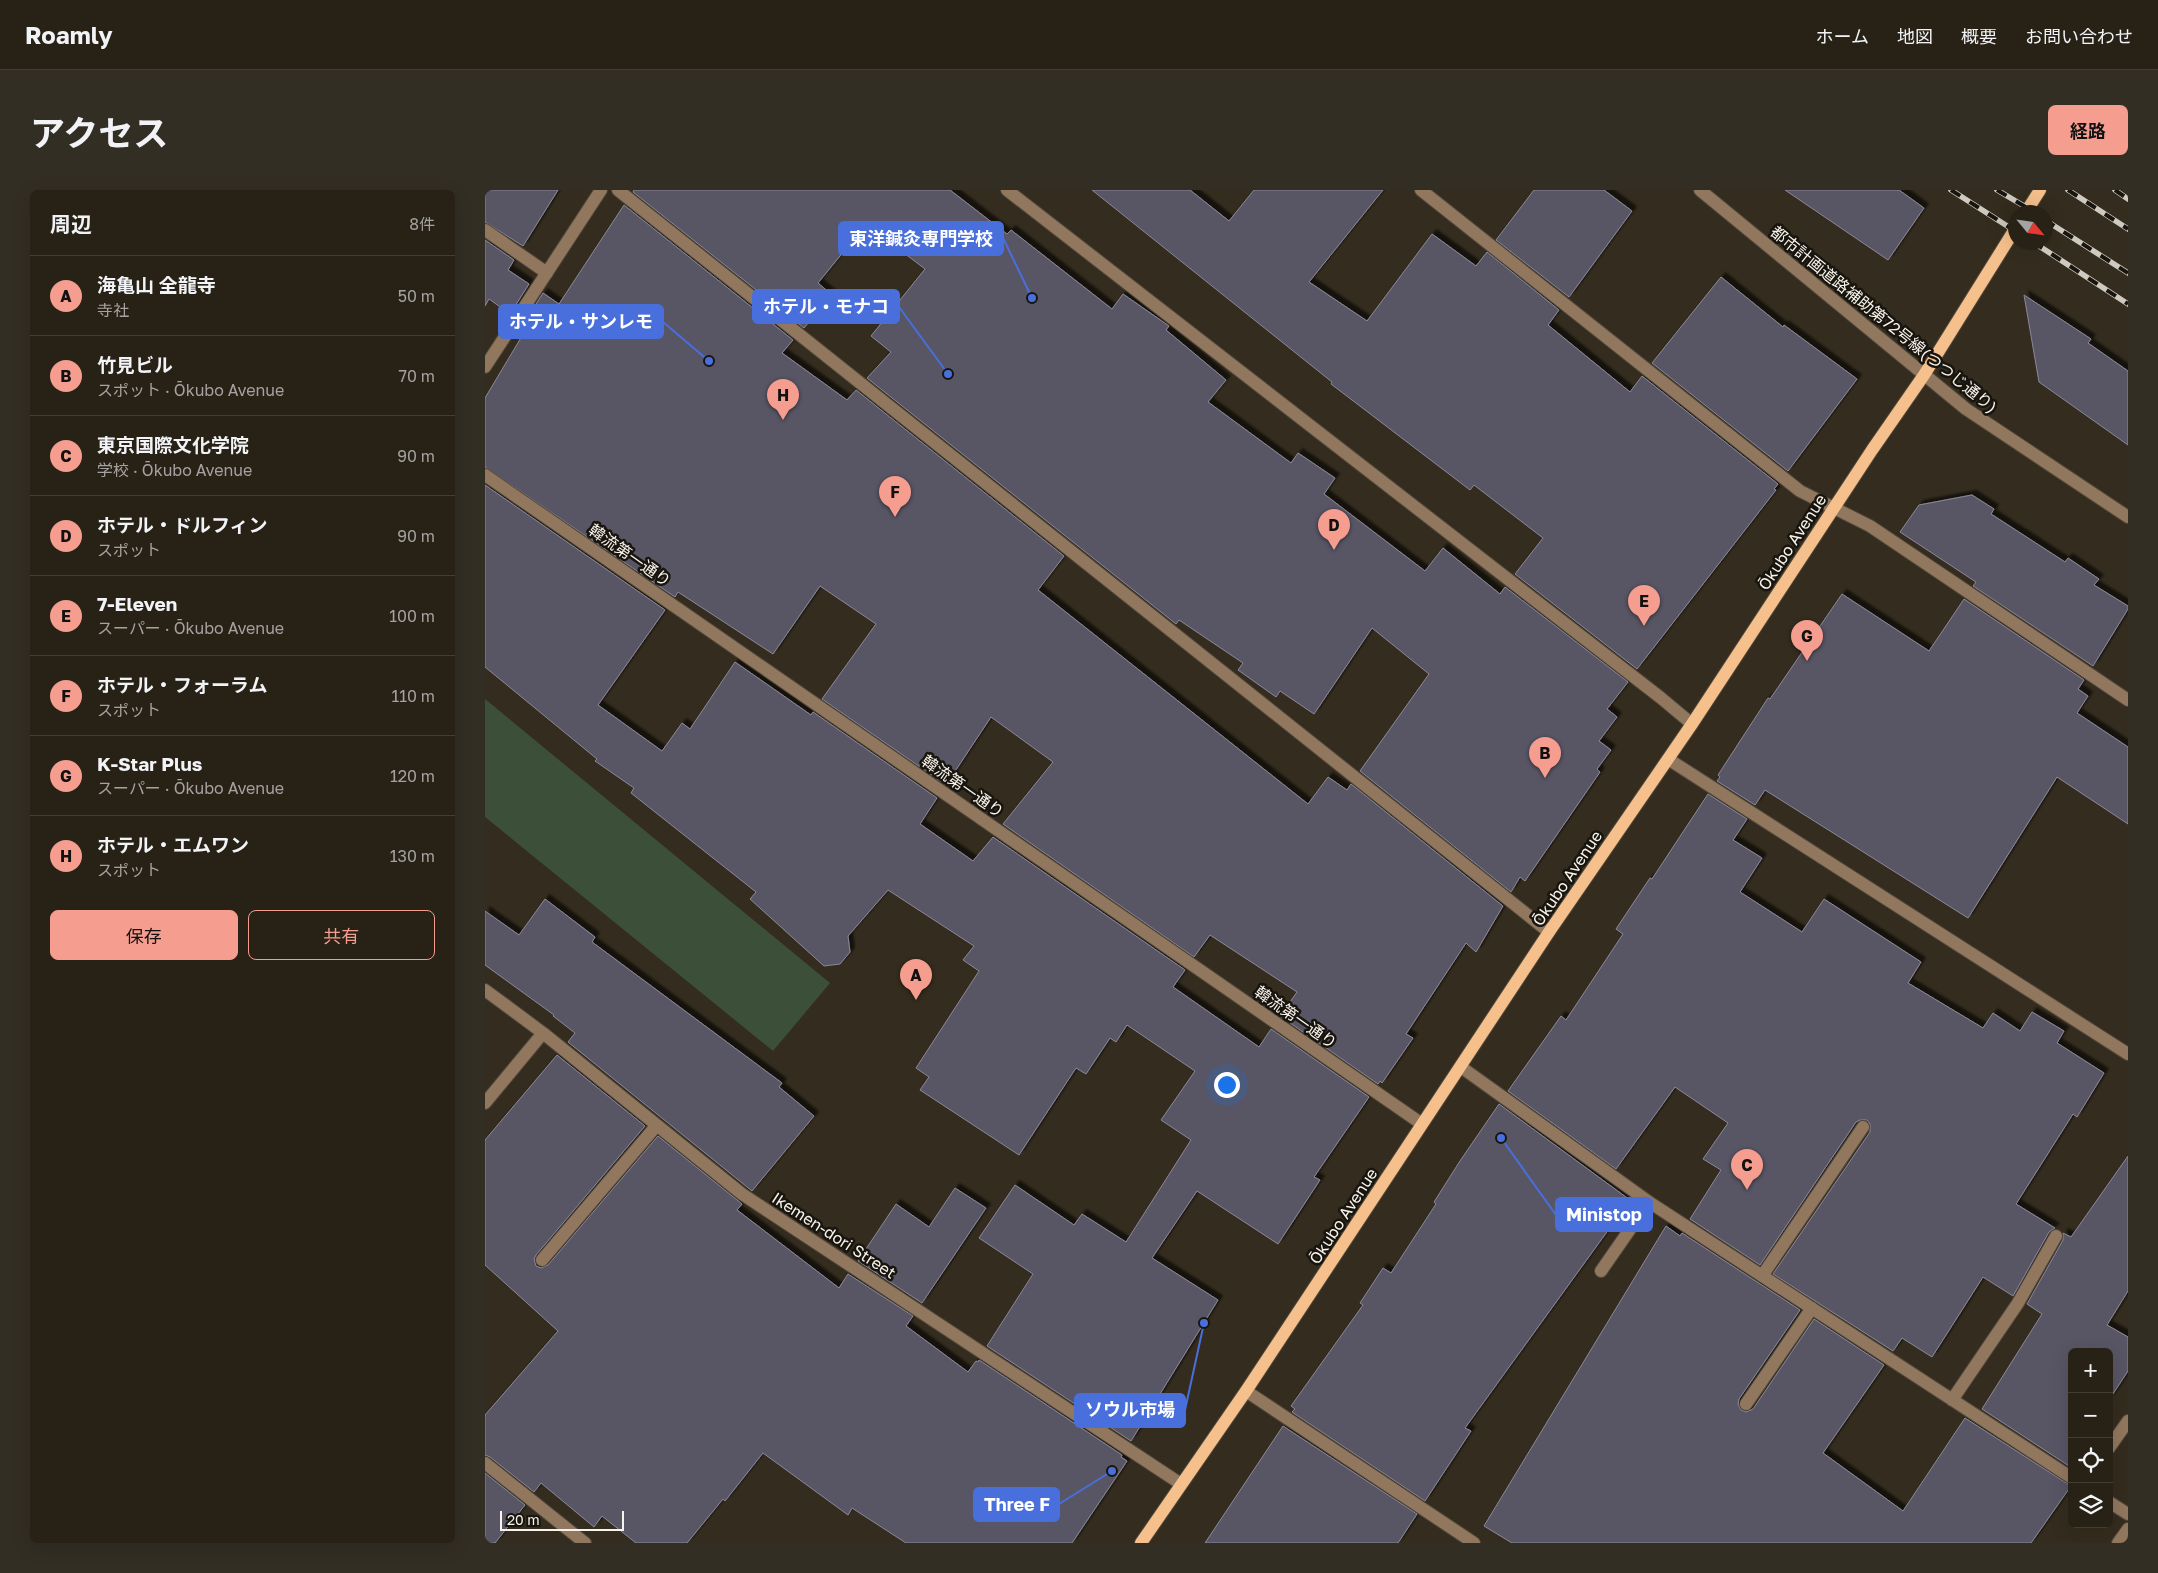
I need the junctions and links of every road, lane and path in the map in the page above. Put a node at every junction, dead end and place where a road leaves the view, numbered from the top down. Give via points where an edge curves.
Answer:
1 (601, 190) edge
2 (618, 190) edge
3 (1007, 190) edge
4 (1421, 190) edge
5 (1700, 190) edge
6 (2039, 190) edge
7 (2030, 205) edge
8 (485, 230) edge
9 (2008, 240) edge
10 (547, 272) junction
11 (485, 367) edge
12 (1924, 375) junction
13 (485, 475) edge
14 (1833, 508) junction
15 (2128, 517) edge
16 (2128, 700) edge
17 (1692, 724) junction
18 (1668, 759) junction
19 (1549, 932) junction
20 (485, 990) edge
21 (543, 1033) junction
22 (2128, 1054) edge
23 (1461, 1067) junction
24 (485, 1103) edge
25 (1422, 1124) junction
26 (657, 1125) junction
27 (1863, 1127) dead end
28 (1649, 1202) junction
29 (2056, 1236) dead end
30 (542, 1260) dead end
31 (1601, 1271) dead end
32 (1762, 1276) junction
33 (1812, 1308) junction
34 (1246, 1391) junction
35 (1952, 1400) junction
36 (1746, 1404) dead end
37 (2128, 1421) edge
38 (2113, 1442) edge
39 (485, 1463) edge
40 (2068, 1475) edge
41 (1181, 1484) junction
42 (2113, 1505) edge
43 (2128, 1514) edge
44 (2128, 1529) edge
45 (585, 1543) edge
46 (1141, 1543) edge
47 (1474, 1543) edge
48 (2119, 1543) edge

1 - 10 street
2 - 19 street
3 - 17 street
4 - 14 street via 1800,491
5 - 12 street, 都市計画道路補助第72号線(つつじ通り)
6 - 7 main road
8 - 10 street
9 - 12 main road, Ōkubo Avenue
10 - 11 street
12 - 14 main road, Ōkubo Avenue
12 - 15 street, 都市計画道路補助第72号線(つつじ通り) via 1966,409
13 - 25 street, 韓流第一通り
14 - 16 street via 1870,526
14 - 17 main road, Ōkubo Avenue
17 - 18 main road, Ōkubo Avenue
18 - 19 main road, Ōkubo Avenue
18 - 22 street
19 - 23 main road, Ōkubo Avenue
20 - 21 street, Ikemen-dori Street
21 - 24 street
21 - 26 street, Ikemen-dori Street
23 - 25 main road, Ōkubo Avenue
23 - 28 street
25 - 34 main road, Ōkubo Avenue
26 - 30 street
26 - 41 street, Ikemen-dori Street via 742,1194
27 - 32 street
28 - 31 street
28 - 32 street
29 - 35 street via 2018,1303
32 - 33 street
33 - 35 street
33 - 36 street
34 - 41 main road, Ōkubo Avenue
34 - 47 street
35 - 40 street
37 - 38 street
39 - 45 street
41 - 46 main road, Ōkubo Avenue
42 - 43 street
44 - 48 street

